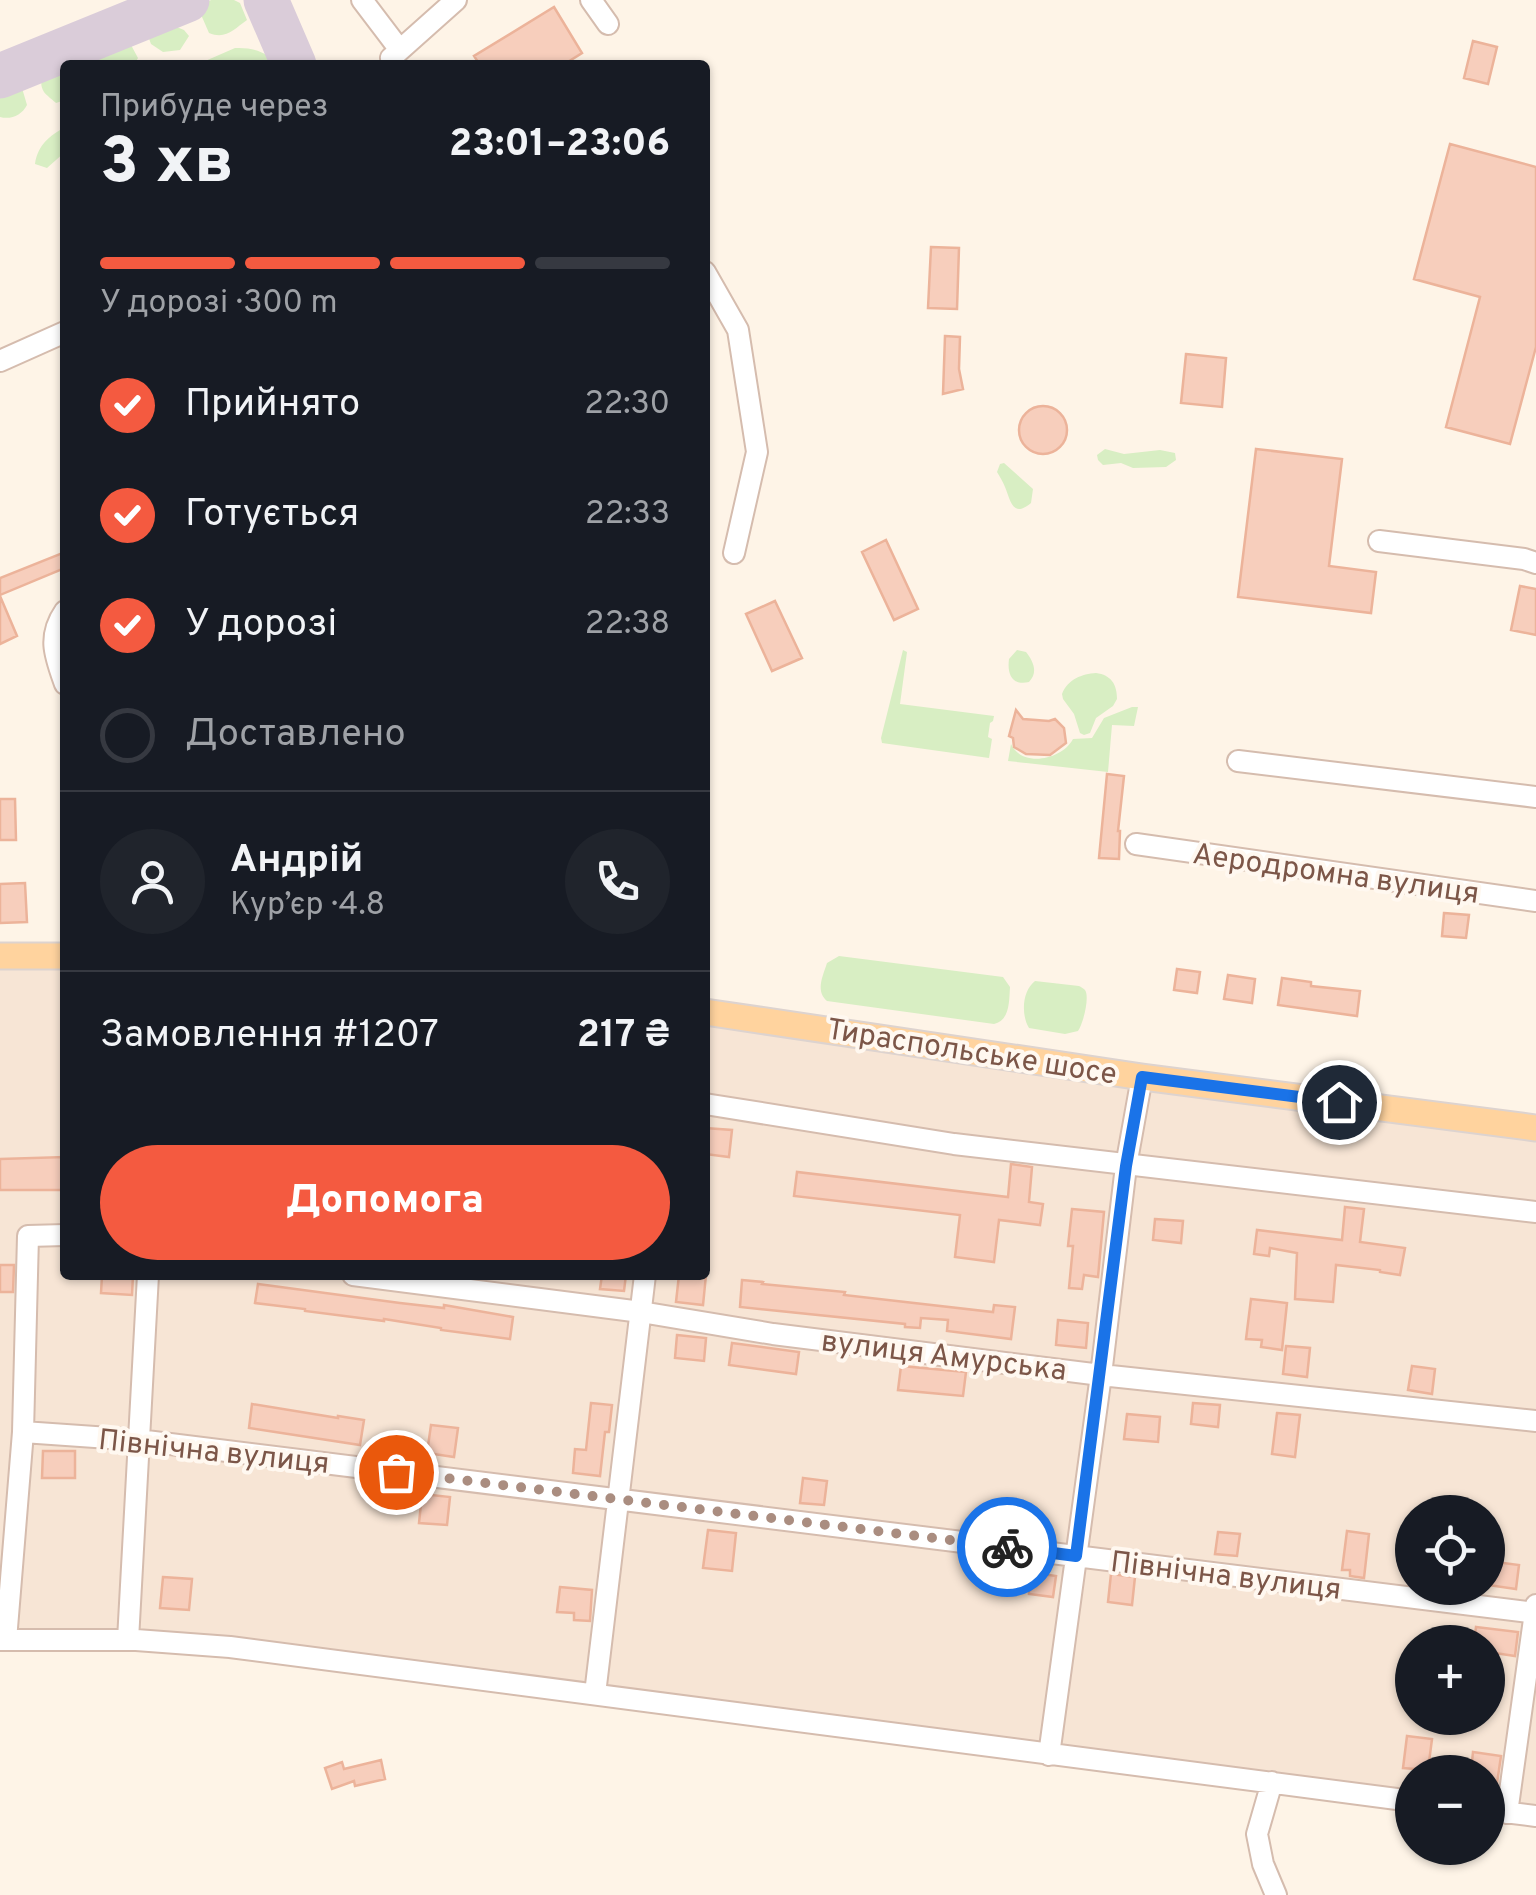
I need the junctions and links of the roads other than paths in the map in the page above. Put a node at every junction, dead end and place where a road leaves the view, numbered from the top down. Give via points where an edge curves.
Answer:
1 (362, 0) edge
2 (456, 0) edge
3 (591, 0) edge
4 (608, 24) dead end
5 (397, 58) edge
6 (710, 281) edge
7 (60, 334) edge
8 (0, 361) edge
9 (1379, 541) dead end
10 (734, 553) dead end
11 (1536, 563) edge
12 (60, 619) edge
13 (60, 665) edge
14 (1238, 762) dead end
15 (1536, 797) edge
16 (1136, 844) dead end
17 (1536, 901) edge
18 (0, 956) edge
19 (60, 956) edge
20 (710, 1013) edge
21 (1142, 1077) junction
22 (710, 1105) edge
23 (1536, 1128) edge
24 (1126, 1166) junction
25 (1536, 1212) edge
26 (60, 1235) edge
27 (148, 1280) edge
28 (436, 1280) edge
29 (644, 1280) edge
30 (512, 1285) edge
31 (641, 1312) junction
32 (1101, 1375) junction
33 (1536, 1421) edge
34 (23, 1432) junction
35 (138, 1440) junction
36 (618, 1499) junction
37 (1076, 1556) junction
38 (1536, 1605) edge
39 (1535, 1613) edge
40 (3, 1640) edge
41 (128, 1640) junction
42 (595, 1694) junction
43 (1050, 1755) junction
44 (1505, 1769) edge
45 (1272, 1782) junction
46 (1395, 1799) edge
47 (1505, 1812) edge
48 (1536, 1816) edge
49 (1276, 1895) edge

1 - 5 street
2 - 5 street
3 - 4 street
6 - 10 street via 738,330 757,452
7 - 8 street
9 - 11 street
12 - 13 street via 54,642
14 - 15 street
16 - 17 street, Аеродромна вулиця
18 - 19 main road
20 - 21 main road, Тираспольське шосе
21 - 23 main road, Тираспольське шосе
21 - 24 street
22 - 24 street
24 - 25 street
24 - 32 street
26 - 34 street via 28,1236
27 - 35 street
28 - 30 street, вулиця Амурська
29 - 31 street
30 - 31 street, вулиця Амурська
31 - 32 street, вулиця Амурська
31 - 36 street
32 - 33 street, вулиця Амурська
32 - 37 street
34 - 35 street, Північна вулиця
34 - 40 street
35 - 36 street, Північна вулиця
35 - 41 street
36 - 37 street, Північна вулиця
36 - 42 street
37 - 39 street, Північна вулиця
37 - 43 street
38 - 39 street
39 - 44 street
40 - 41 street
41 - 42 street via 230,1646
42 - 43 street
43 - 45 street
45 - 46 street
45 - 49 street via 1257,1834
47 - 48 street

